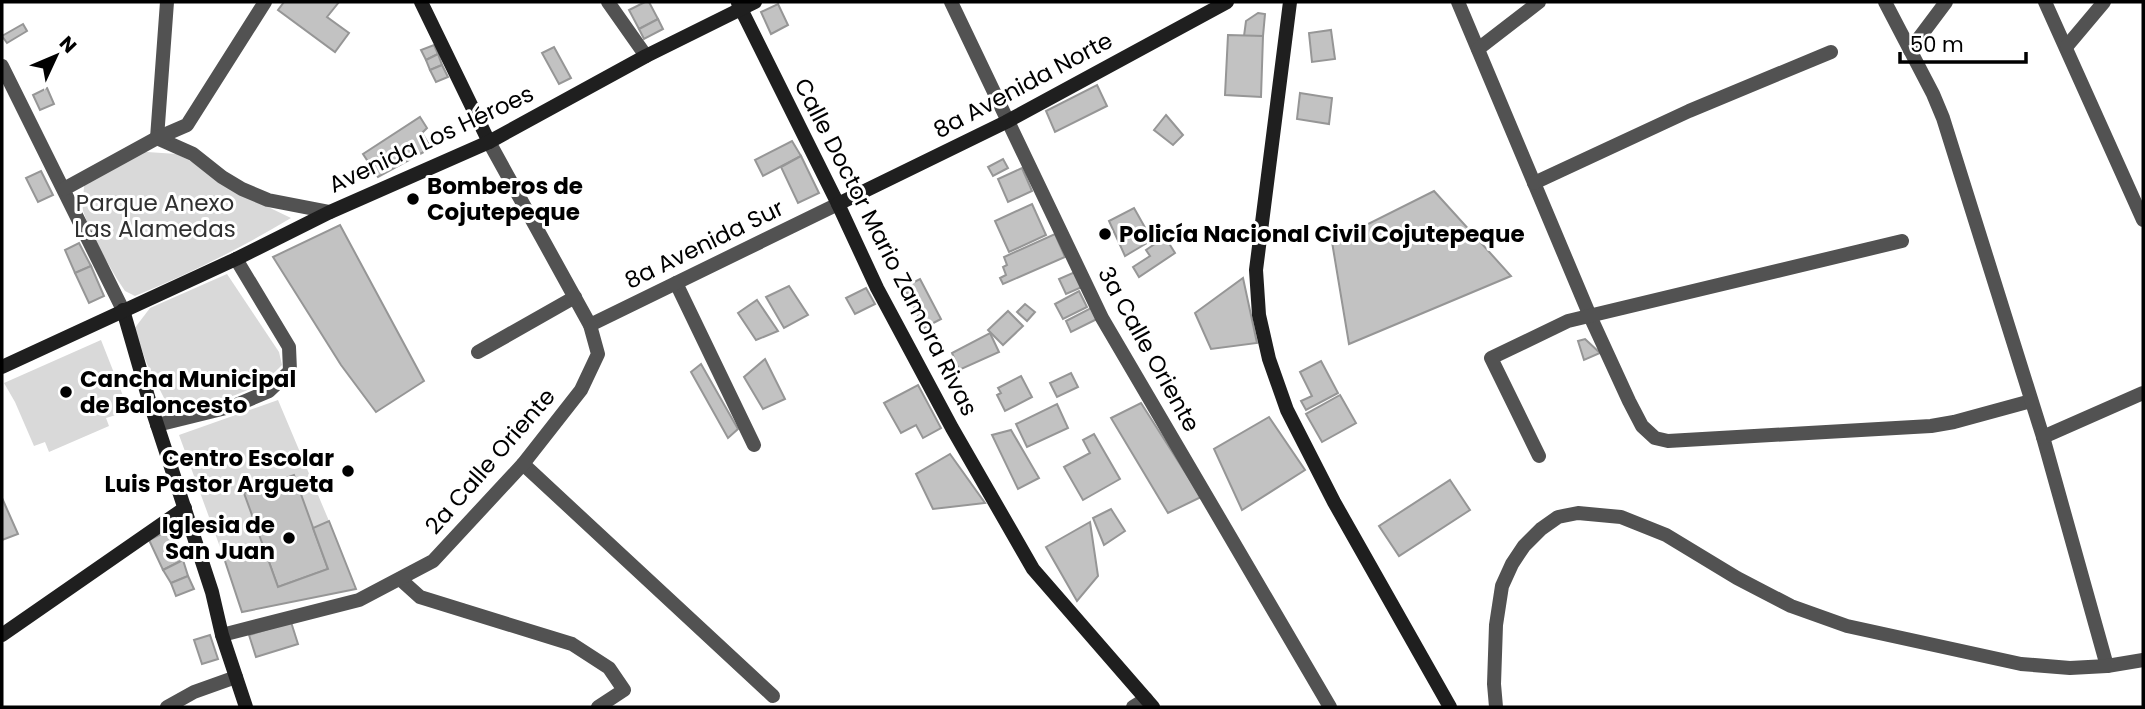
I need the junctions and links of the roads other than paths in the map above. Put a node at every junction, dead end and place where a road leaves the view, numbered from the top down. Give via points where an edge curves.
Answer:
1 (167, 2) edge
2 (265, 2) edge
3 (421, 2) edge
4 (608, 2) edge
5 (755, 2) edge
6 (951, 2) edge
7 (1227, 2) edge
8 (1290, 2) edge
9 (1458, 2) edge
10 (1539, 2) edge
11 (1885, 2) edge
12 (1946, 2) edge
13 (2045, 2) edge
14 (2104, 2) edge
15 (739, 5) edge
16 (2067, 46) junction
17 (1478, 50) junction
18 (1910, 50) junction
19 (1831, 52) dead end
20 (646, 56) junction
21 (2, 66) edge
22 (1006, 122) junction
23 (157, 138) junction
24 (489, 142) junction
25 (1534, 183) junction
26 (64, 189) junction
27 (838, 204) junction
28 (330, 212) junction
29 (2143, 220) edge
30 (1902, 242) dead end
31 (236, 259) junction
32 (676, 283) junction
33 (575, 298) junction
34 (123, 310) junction
35 (1590, 316) junction
36 (590, 325) junction
37 (478, 352) dead end
38 (2, 368) edge
39 (2143, 393) edge
40 (2031, 401) junction
41 (158, 425) junction
42 (2043, 437) junction
43 (754, 445) dead end
44 (1539, 456) dead end
45 (523, 464) junction
46 (185, 508) junction
47 (400, 579) junction
48 (2, 635) edge
49 (222, 635) junction
50 (2143, 660) edge
51 (2107, 666) junction
52 (236, 677) junction
53 (773, 696) dead end
54 (1150, 703) edge
55 (167, 707) edge
56 (246, 707) edge
57 (598, 707) edge
58 (1133, 707) edge
59 (1330, 707) edge
60 (1450, 707) edge
61 (1496, 707) edge

1 - 23 street
2 - 23 street via 187,125
3 - 24 main road, 2a Calle Oriente
4 - 20 street
5 - 15 main road, Avenida Los Héroes
6 - 22 street, 3a Calle Oriente
7 - 22 main road, 8a Avenida Norte
8 - 60 main road via 1259,239 1259,315 1287,410
9 - 17 street
10 - 17 street
11 - 18 street
12 - 18 street
13 - 16 street
14 - 16 street
15 - 20 main road, Avenida Los Héroes
15 - 27 main road, Calle Doctor Mario Zamora Rivas
16 - 29 street
17 - 25 street
18 - 40 street via 1942,118
19 - 25 street
20 - 24 main road, Avenida Los Héroes
21 - 26 street
22 - 27 main road, 8a Avenida Norte
22 - 59 street, 3a Calle Oriente via 1102,318
23 - 26 street
23 - 28 street via 193,154 242,190
24 - 28 main road, Avenida Los Héroes
24 - 33 street, 2a Calle Oriente
25 - 35 street
26 - 34 street
27 - 32 street, 8a Avenida Sur
27 - 54 main road, Calle Doctor Mario Zamora Rivas via 877,288 1033,569
28 - 31 main road, Avenida Los Héroes
30 - 35 street
31 - 34 main road, Avenida Los Héroes
31 - 41 street via 289,347 290,371 269,391 234,406
32 - 36 street, 8a Avenida Sur
32 - 43 street
33 - 36 street, 2a Calle Oriente
33 - 37 street
34 - 38 main road, Avenida Los Héroes
34 - 41 main road
35 - 40 street via 1642,426 1654,438 1668,441 1931,426
35 - 44 street via 1568,321 1491,358
36 - 45 street, 2a Calle Oriente via 598,354 581,390
39 - 42 street
40 - 42 street
41 - 46 main road
42 - 51 street
45 - 47 street, 2a Calle Oriente via 433,561
45 - 53 street
46 - 48 main road
46 - 49 main road
47 - 49 street, 2a Calle Oriente via 359,600
47 - 57 street via 420,597 572,644 609,668 624,690
49 - 52 main road
50 - 51 street
51 - 61 street via 2021,664 1847,626 1791,606 1666,535 1622,517 1578,513 1558,517 1541,529 1524,546 1502,586 1496,625
52 - 55 street
52 - 56 main road
54 - 58 street

